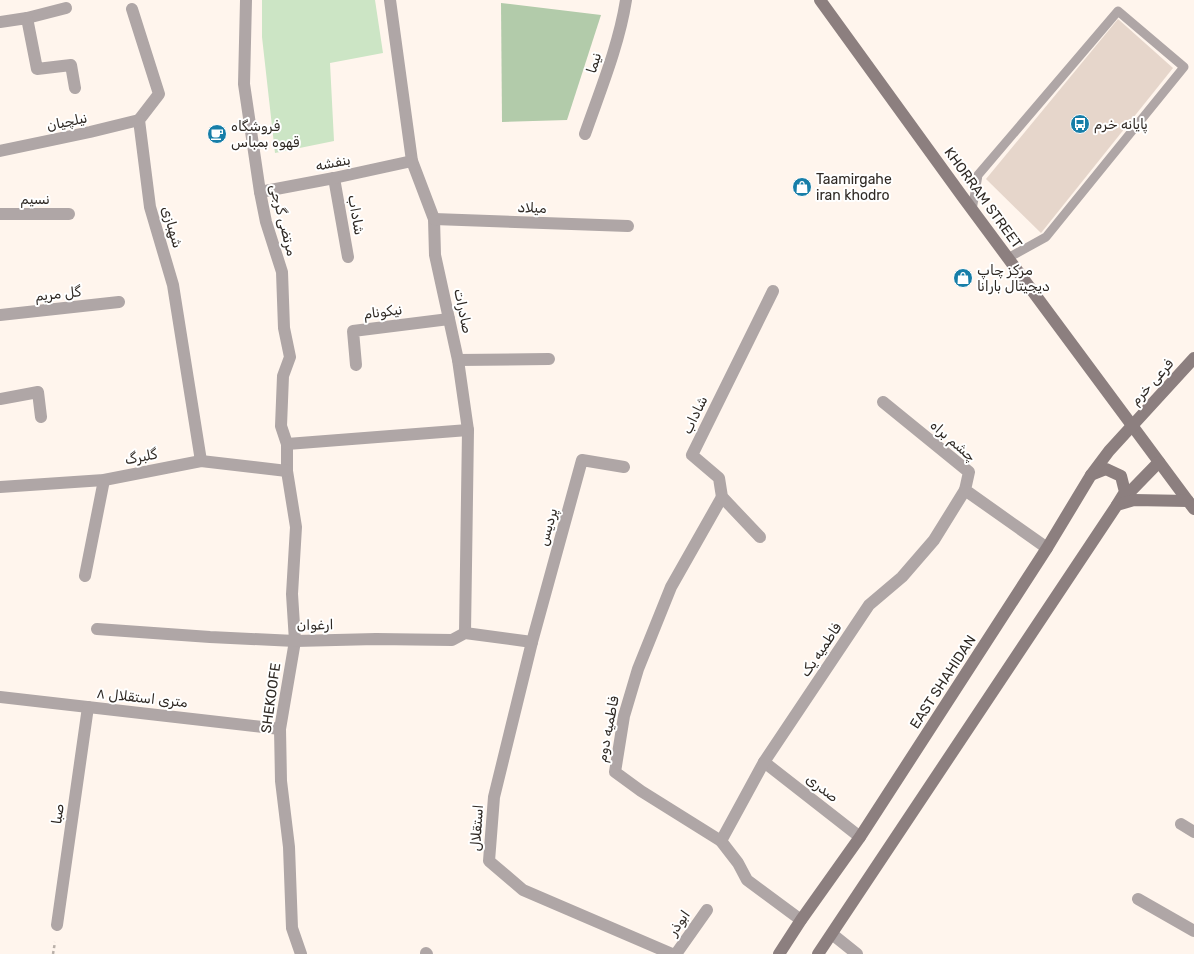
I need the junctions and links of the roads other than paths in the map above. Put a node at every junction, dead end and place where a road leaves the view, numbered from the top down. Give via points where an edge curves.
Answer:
1 (246, 0) edge
2 (390, 0) edge
3 (626, 0) edge
4 (820, 0) edge
5 (66, 8) dead end
6 (132, 9) dead end
7 (27, 18) junction
8 (0, 22) edge
9 (75, 88) dead end
10 (139, 120) junction
11 (585, 134) dead end
12 (0, 151) edge
13 (412, 161) junction
14 (334, 178) junction
15 (260, 192) junction
16 (972, 210) junction
17 (0, 214) edge
18 (69, 214) dead end
19 (434, 219) junction
20 (628, 226) dead end
21 (348, 257) dead end
22 (1008, 258) junction
23 (774, 291) dead end
24 (119, 302) dead end
25 (0, 315) edge
26 (449, 319) junction
27 (1194, 358) edge
28 (549, 359) dead end
29 (458, 360) junction
30 (356, 365) dead end
31 (0, 399) edge
32 (883, 402) dead end
33 (41, 417) dead end
34 (1132, 426) junction
35 (468, 430) junction
36 (287, 444) junction
37 (201, 461) junction
38 (1159, 462) junction
39 (624, 467) dead end
40 (287, 471) junction
41 (1091, 475) junction
42 (104, 480) junction
43 (0, 487) edge
44 (965, 490) junction
45 (722, 497) junction
46 (1117, 505) junction
47 (1191, 505) edge
48 (760, 537) dead end
49 (1047, 548) junction
50 (85, 576) dead end
51 (97, 629) dead end
52 (465, 633) junction
53 (295, 641) junction
54 (532, 642) junction
55 (0, 697) edge
56 (88, 707) junction
57 (280, 729) junction
58 (764, 762) junction
59 (1181, 824) dead end
60 (1194, 832) edge
61 (860, 837) junction
62 (721, 841) junction
63 (1138, 899) dead end
64 (707, 910) dead end
65 (801, 920) junction
66 (57, 925) dead end
67 (1194, 931) edge
68 (832, 934) junction
69 (301, 954) edge
70 (672, 954) edge
71 (676, 954) edge
72 (779, 954) edge
73 (818, 954) edge
74 (857, 954) edge

1 - 15 street, مرتضی گرجی via 244,84
2 - 13 street, صادرات
3 - 11 street, نیما via 608,71
4 - 16 main road, KHORRAM STREET
5 - 7 street
6 - 10 street via 159,94
7 - 8 street
7 - 9 street via 37,70 71,65
10 - 12 street, نیلچیان
10 - 37 street, شهبازی via 150,207 173,285
13 - 14 street, بنفشه
13 - 19 street, صادرات
14 - 15 street, بنفشه
14 - 21 street, شاداب
15 - 36 street, مرتضی گرجی via 266,222 282,272 284,328 290,357 283,376 281,426
16 - 22 main road, KHORRAM STREET
16 - 22 lane via 978,176 1118,11 1184,67 1046,236
17 - 18 street, نسیم
19 - 20 street, میلاد
19 - 26 street, صادرات via 435,255
22 - 34 main road, KHORRAM STREET
23 - 45 street, شاداب via 692,455 718,478
24 - 25 street, گل مریم
26 - 29 street, صادرات
26 - 30 street, نیکونام via 353,331
27 - 34 main road, فرعی خرم
28 - 29 street
29 - 35 street, صادرات
31 - 33 street via 38,392
32 - 44 street, چشم براه via 969,472
34 - 38 main road, KHORRAM STREET
34 - 41 main road, EAST SHAHIDAN
35 - 36 street
35 - 52 street, صادرات
36 - 40 street, SHEKOOFE
37 - 40 street, گلبرگ
37 - 42 street, گلبرگ
38 - 46 main road
38 - 47 main road, KHORRAM STREET
39 - 54 street, پردیس via 582,460
40 - 53 street, SHEKOOFE via 296,526 292,594
41 - 46 main road via 1106,469 1121,476 1125,492
41 - 49 main road, EAST SHAHIDAN
42 - 43 street, گلبرگ
42 - 50 street
44 - 49 street
44 - 58 street, فاطمیه یک via 934,540 902,577 869,605
45 - 48 street
45 - 62 street, فاطمیه دوم via 671,587 638,669 624,716 614,772
46 - 47 main road via 1134,500
46 - 68 main road
49 - 61 main road, EAST SHAHIDAN
51 - 53 street, ارغوان
52 - 53 street, ارغوان via 452,640
52 - 54 street, ارغوان
53 - 57 street, SHEKOOFE
54 - 70 street, استقلال via 494,797 489,861 523,890
55 - 56 street, ۸ متری استقلال
56 - 57 street, ۸ متری استقلال
56 - 66 street, صبا
57 - 69 street, SHEKOOFE via 281,781 289,847 292,928
58 - 61 street, صدری
58 - 62 street, فاطمیه یک
59 - 60 street
61 - 65 main road, EAST SHAHIDAN
62 - 65 street, فاطمیه دوم via 747,880
63 - 67 street
64 - 71 street, ابوذر
65 - 72 main road, EAST SHAHIDAN
68 - 73 main road
68 - 74 street

